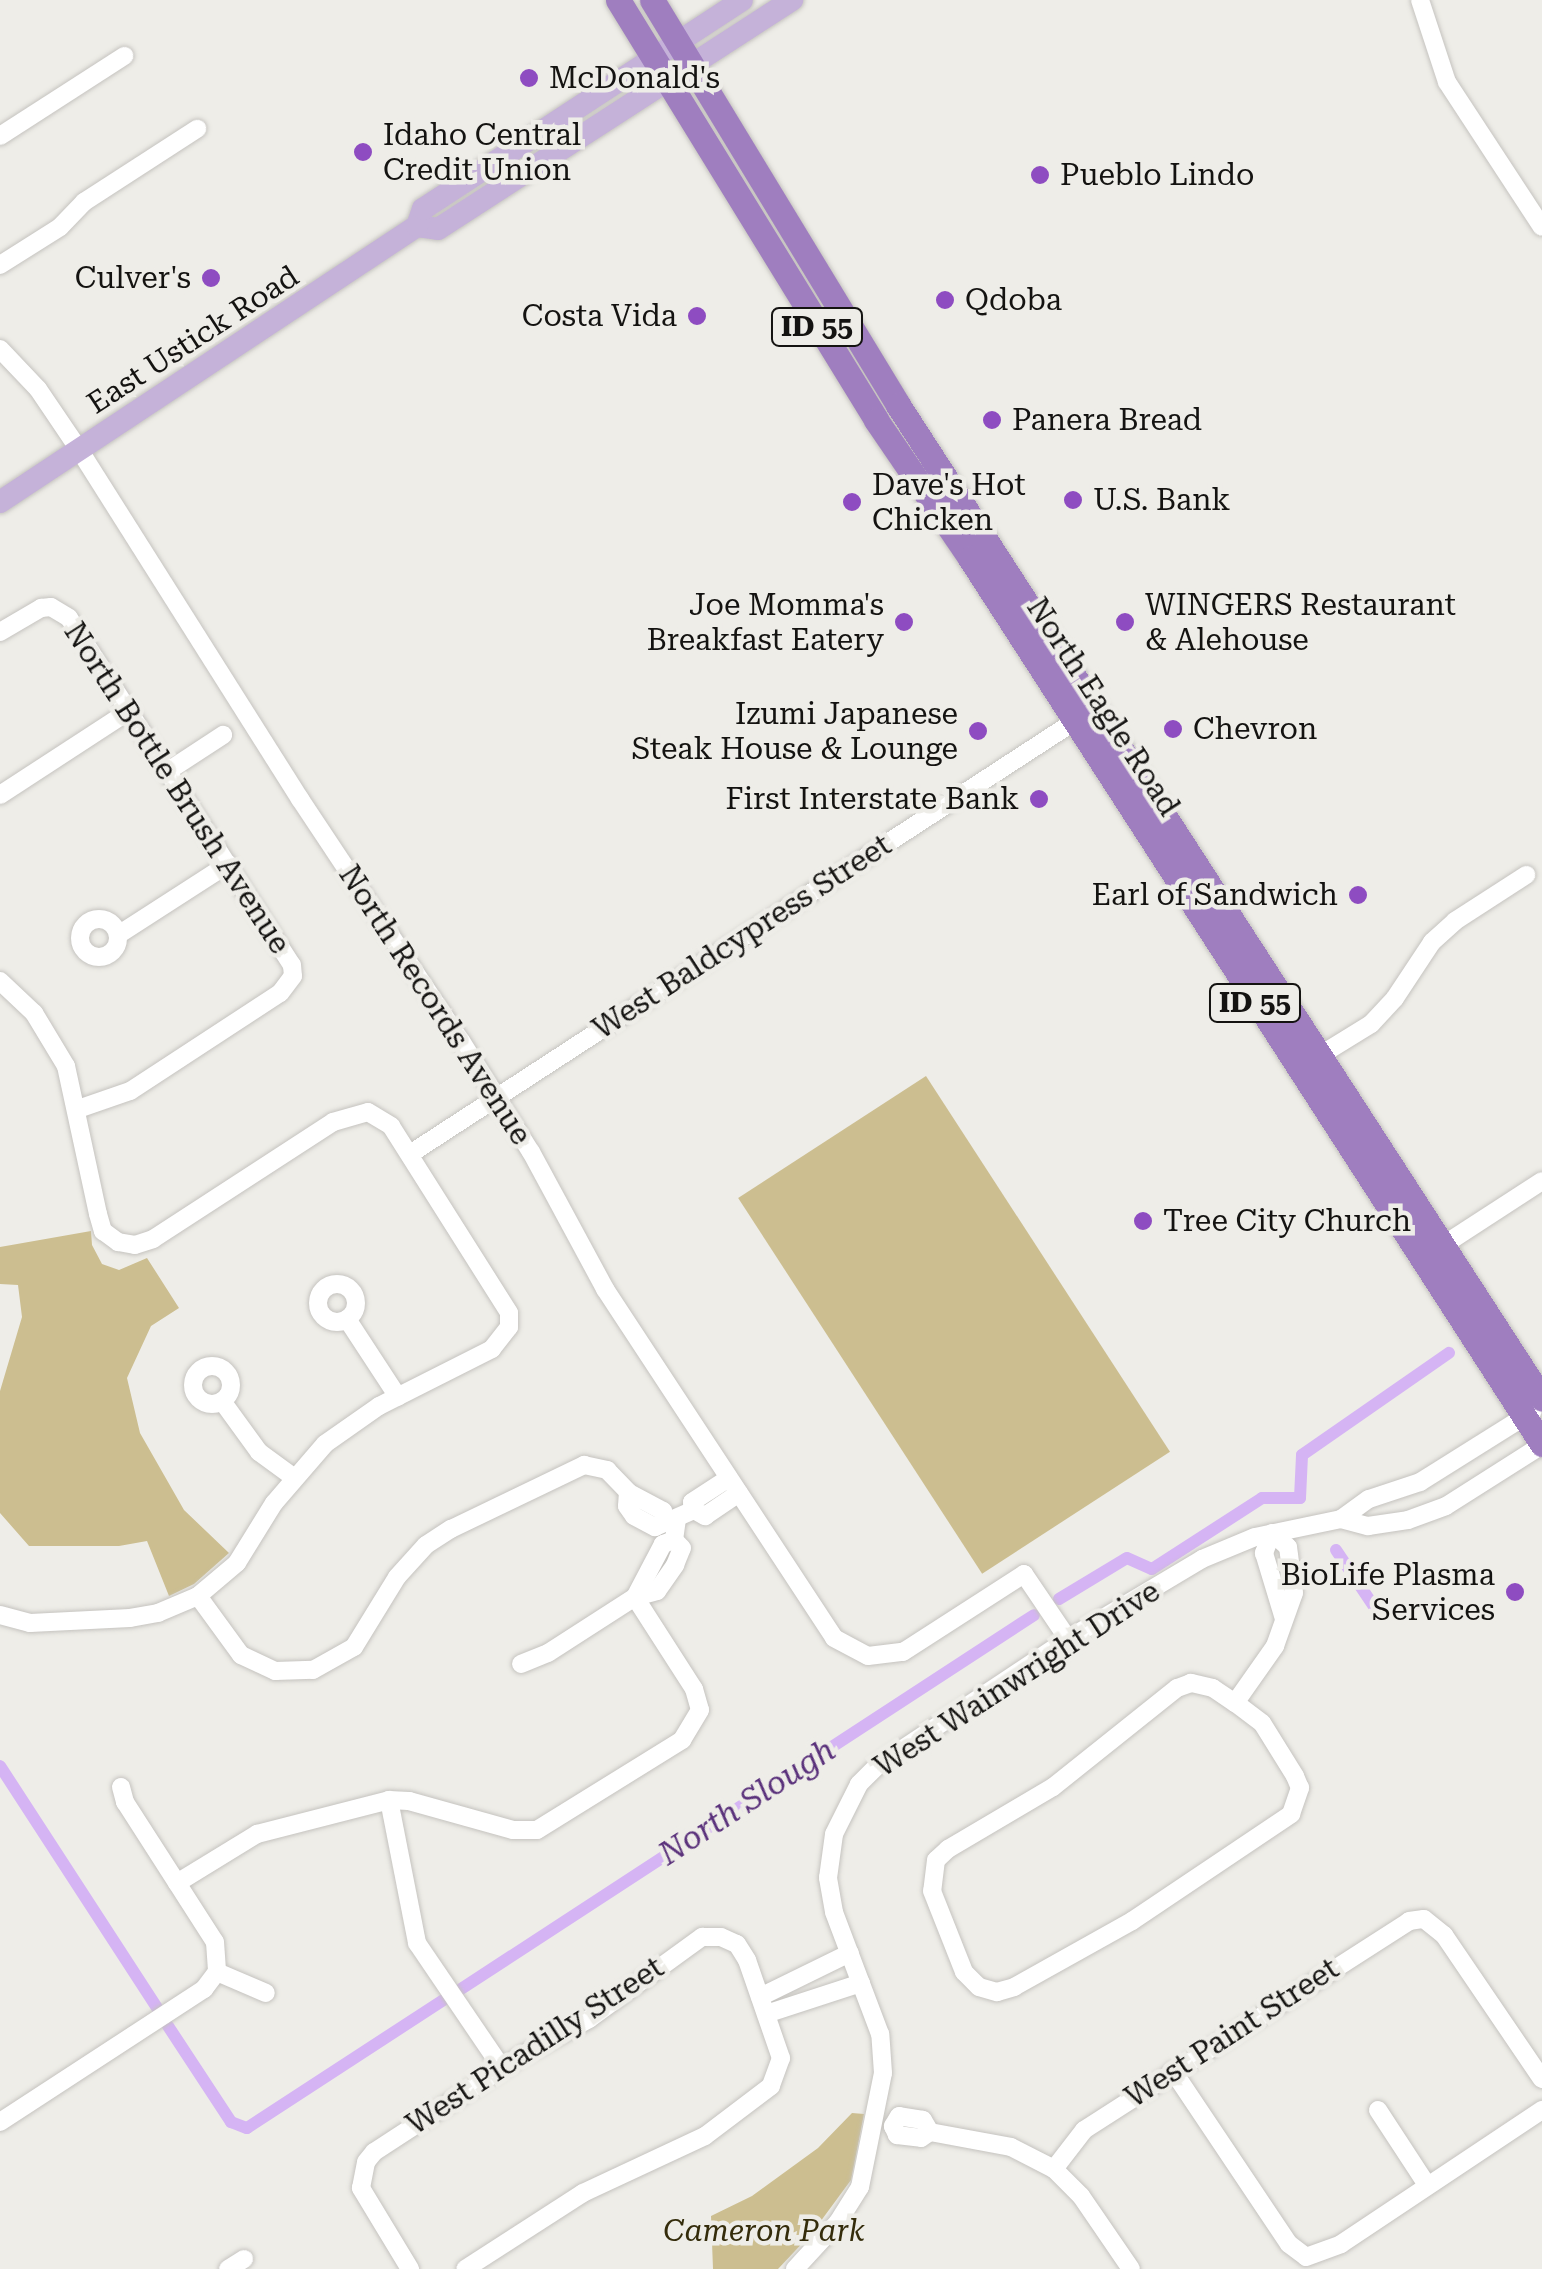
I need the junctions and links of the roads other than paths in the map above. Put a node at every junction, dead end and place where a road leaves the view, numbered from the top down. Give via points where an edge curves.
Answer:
1 (618, 0) edge
2 (652, 0) edge
3 (742, 0) edge
4 (792, 0) edge
5 (1420, 0) edge
6 (676, 42) junction
7 (124, 56) dead end
8 (653, 58) junction
9 (691, 66) junction
10 (667, 81) junction
11 (197, 130) dead end
12 (0, 136) edge
13 (417, 226) junction
14 (1542, 227) edge
15 (0, 264) edge
16 (0, 348) edge
17 (80, 451) junction
18 (0, 502) edge
19 (0, 632) edge
20 (129, 711) junction
21 (1084, 715) junction
22 (223, 735) dead end
23 (168, 770) junction
24 (0, 795) edge
25 (228, 864) junction
26 (1526, 875) dead end
27 (118, 935) dead end
28 (0, 981) edge
29 (1319, 1056) junction
30 (498, 1097) junction
31 (78, 1110) junction
32 (410, 1154) junction
33 (1542, 1181) edge
34 (1442, 1246) junction
35 (347, 1319) dead end
36 (398, 1396) junction
37 (222, 1402) dead end
38 (1536, 1407) edge
39 (1542, 1445) edge
40 (294, 1477) junction
41 (734, 1486) junction
42 (1341, 1519) junction
43 (670, 1520) junction
44 (1272, 1533) junction
45 (198, 1596) junction
46 (635, 1597) junction
47 (0, 1615) edge
48 (1068, 1640) junction
49 (522, 1664) dead end
50 (1235, 1703) junction
51 (121, 1787) dead end
52 (389, 1800) junction
53 (177, 1883) junction
54 (850, 1953) junction
55 (216, 1972) junction
56 (862, 1984) junction
57 (266, 1992) dead end
58 (763, 2006) junction
59 (502, 2068) junction
60 (1173, 2071) junction
61 (1542, 2079) edge
62 (1378, 2110) dead end
63 (1542, 2110) edge
64 (1, 2120) edge
65 (884, 2124) junction
66 (1054, 2168) junction
67 (1427, 2185) junction
68 (410, 2269) edge
69 (465, 2269) edge
70 (795, 2269) edge
71 (1131, 2269) edge

1 - 8 highway, North Eagle Road / ID 55
2 - 6 highway, North Eagle Road / ID 55
3 - 6 main road
4 - 9 main road
5 - 14 street via 1447,82
6 - 8 main road, East Ustick Road
6 - 9 highway, North Eagle Road / ID 55
7 - 12 street
8 - 10 highway, North Eagle Road / ID 55
8 - 13 main road, East Ustick Road via 423,209
9 - 10 main road, East Ustick Road
9 - 21 highway, North Eagle Road / ID 55
10 - 13 main road, East Ustick Road via 438,229
10 - 21 highway, North Eagle Road / ID 55 via 876,420
11 - 15 street
13 - 17 main road, East Ustick Road
16 - 17 street, North Records Avenue
17 - 18 main road, East Ustick Road
17 - 30 street, North Records Avenue
19 - 20 street, North Bottle Brush Avenue via 31,612 51,608 69,618
20 - 23 street, North Bottle Brush Avenue
20 - 24 street
21 - 29 highway, North Eagle Road / ID 55 via 1193,882 1225,912
21 - 30 street, West Baldcypress Street
21 - 38 highway, North Eagle Road / ID 55
22 - 23 street
23 - 25 street, North Bottle Brush Avenue
25 - 27 street
25 - 31 street, North Bottle Brush Avenue via 288,956 292,976 280,993 130,1091
26 - 29 street via 1454,921 1371,1024
28 - 31 street via 52,1038
29 - 34 highway, North Eagle Road / ID 55
30 - 32 street, West Baldcypress Street
30 - 41 street, North Records Avenue via 606,1289
31 - 32 street via 103,1231 135,1245 333,1122 368,1112 392,1126
32 - 36 street via 504,1300 509,1327 492,1349
33 - 34 street
34 - 38 highway, North Eagle Road / ID 55
35 - 36 street
36 - 40 street via 339,1432
37 - 40 street via 259,1452
38 - 39 highway, North Eagle Road / ID 55
38 - 42 street, West Wainwright Drive via 1420,1482 1369,1499
39 - 42 street, West Wainwright Drive via 1446,1506 1408,1520 1368,1526
40 - 45 street via 237,1563
41 - 43 street via 692,1502 694,1510
41 - 48 street, North Records Avenue via 834,1638 868,1656 903,1652 1024,1574
42 - 44 street, West Wainwright Drive
43 - 45 street via 598,1467 571,1468 426,1545 396,1576 354,1648 313,1670 275,1670 242,1655
43 - 46 street via 674,1540 663,1544
44 - 48 street, West Wainwright Drive via 1202,1559
44 - 50 street via 1264,1553 1284,1619
45 - 47 street via 130,1618 30,1623
46 - 49 street
46 - 52 street via 694,1688 700,1710 682,1740 537,1830
48 - 54 street, West Wainwright Drive via 876,1766 851,1796 834,1834 828,1878
50 - 50 street via 1213,1688 1177,1688 1053,1788 936,1860 932,1891 964,1972 979,1988 1014,1988 1281,1824 1298,1800 1296,1776 1262,1723
51 - 53 street
52 - 53 street via 256,1834
52 - 59 street via 417,1943
53 - 55 street via 214,1942
54 - 56 street, West Wainwright Drive
54 - 58 street
55 - 57 street
55 - 64 street via 204,1989
56 - 58 street
56 - 65 street, West Wainwright Drive via 884,2058
58 - 59 street, West Picadilly Street via 736,1944 702,1938 574,2029
58 - 69 street via 780,2058 771,2086 705,2136 582,2193
59 - 68 street, West Picadilly Street via 374,2152 362,2174 365,2202
60 - 61 street, West Paint Street via 1395,1926 1424,1919 1444,1934
60 - 66 street, West Paint Street via 1084,2130
60 - 67 street via 1289,2244 1306,2257 1328,2252
62 - 67 street
63 - 67 street
65 - 66 street via 899,2116 923,2120 930,2132 1011,2147
65 - 70 street, West Wainwright Drive via 852,2202
66 - 71 street

